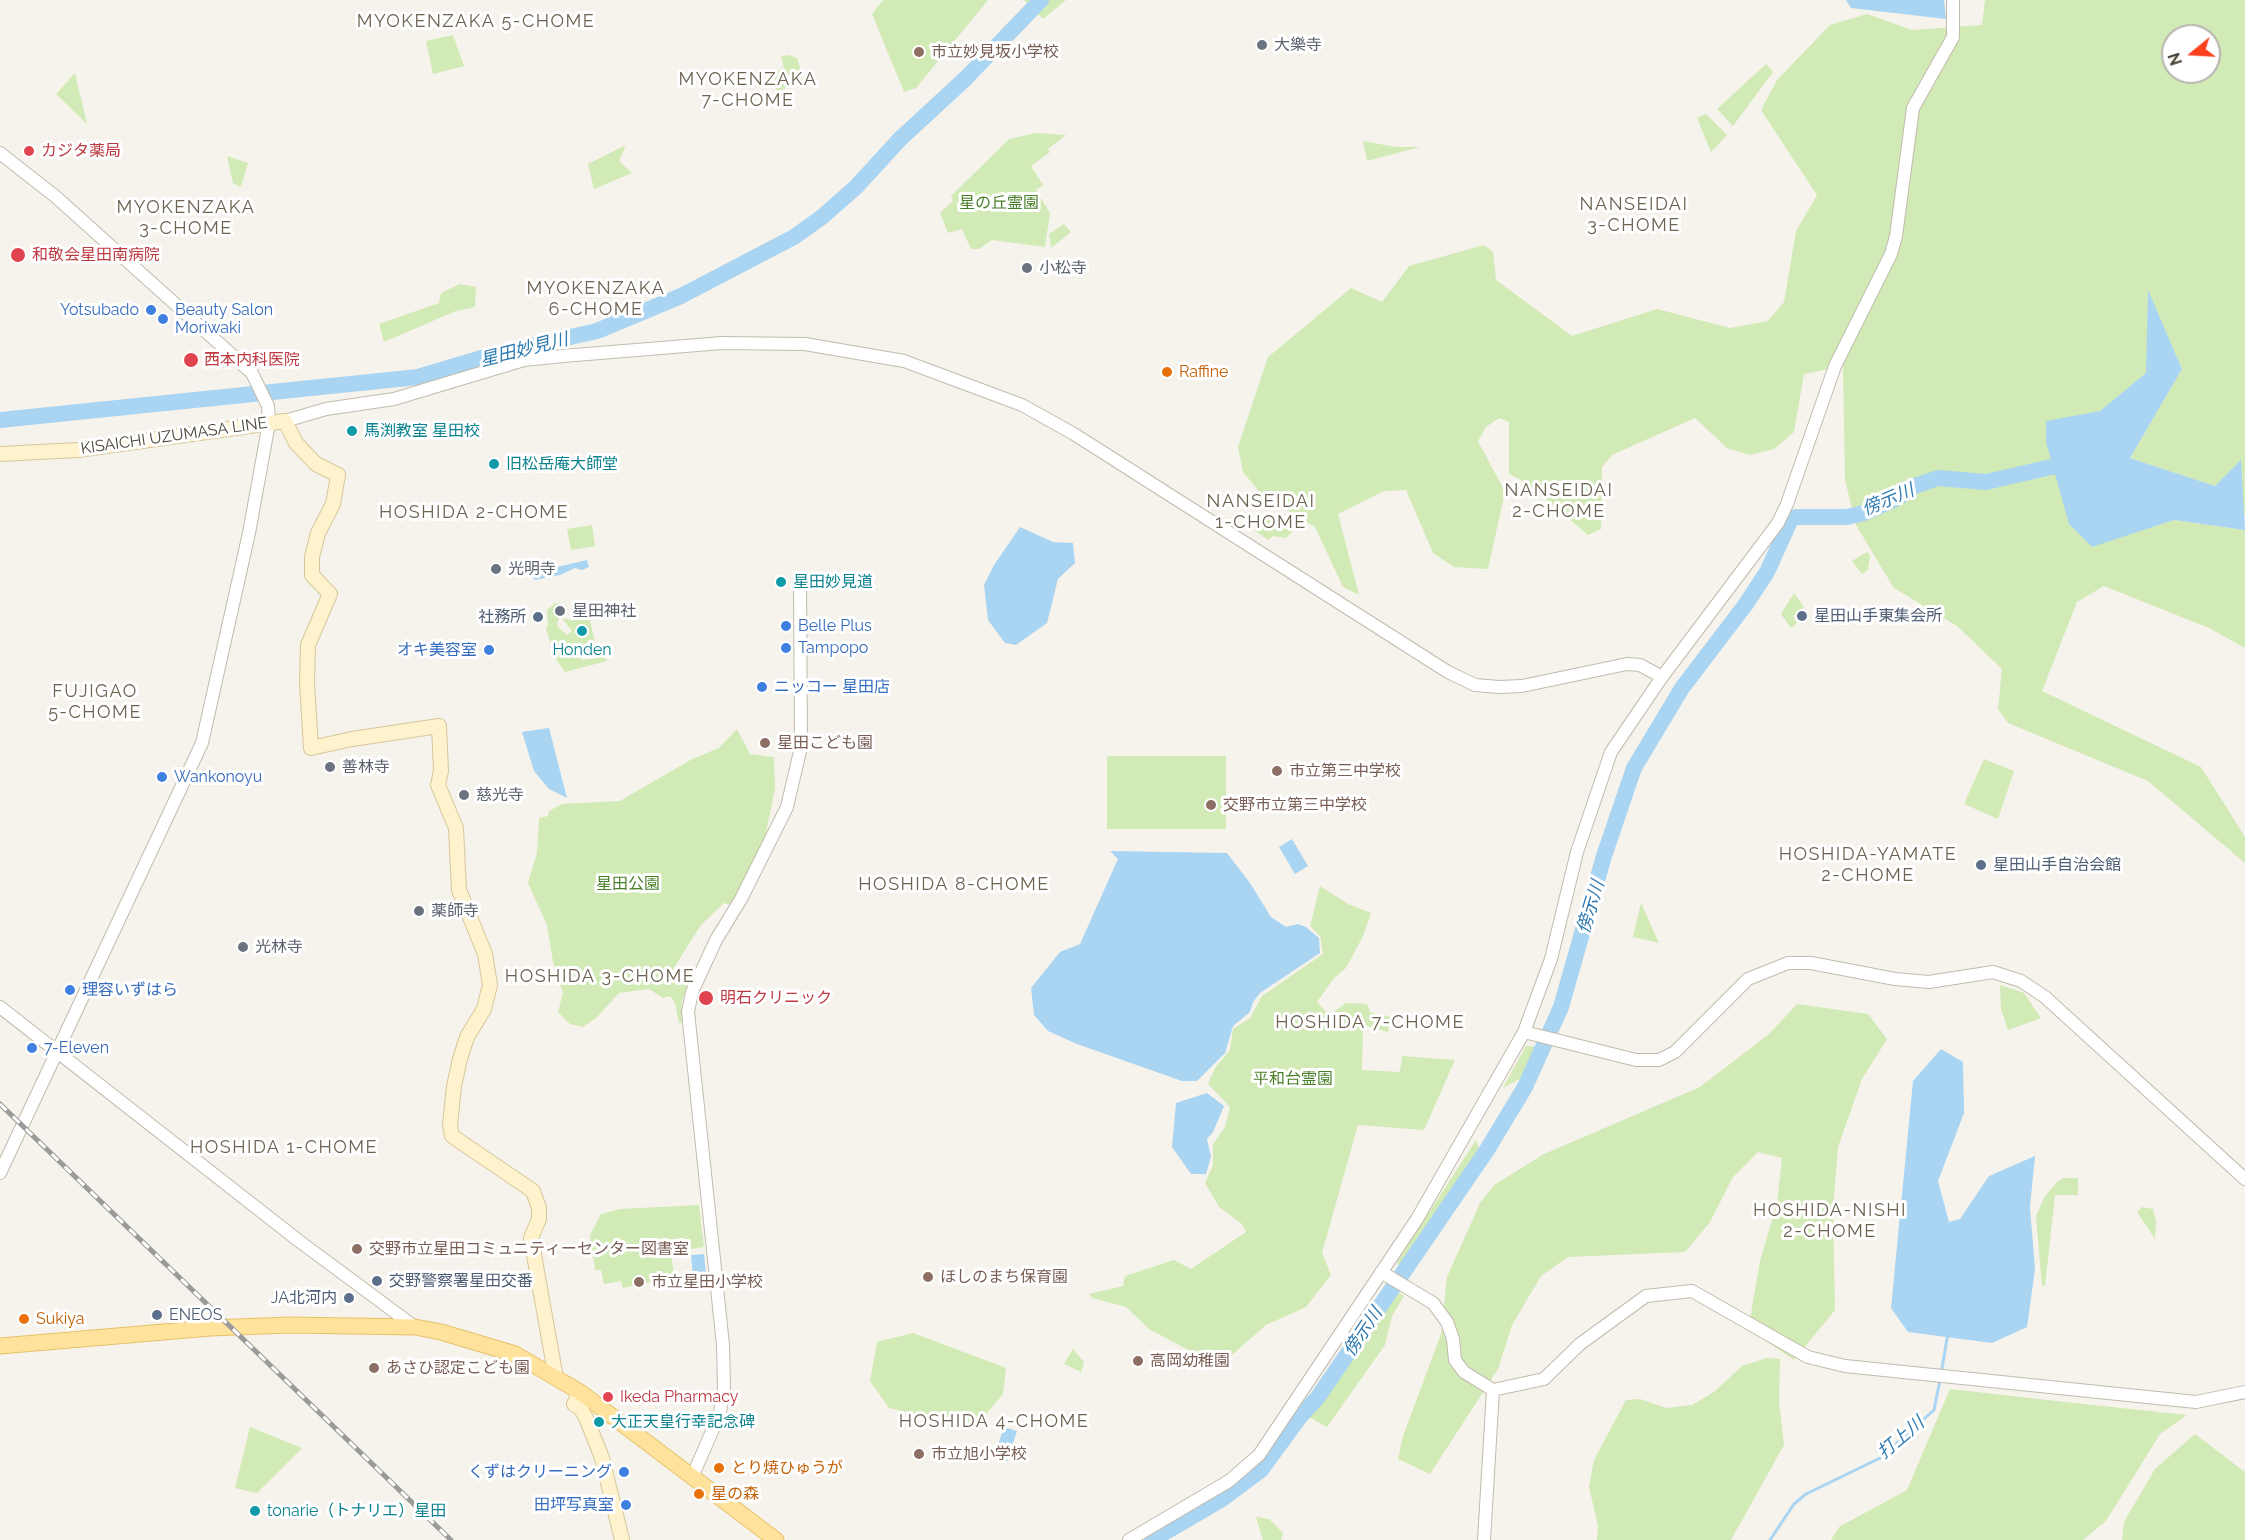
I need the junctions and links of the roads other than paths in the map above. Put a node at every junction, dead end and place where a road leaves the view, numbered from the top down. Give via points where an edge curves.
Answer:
1 (1953, 0) edge
2 (0, 153) edge
3 (285, 421) junction
4 (268, 423) junction
5 (0, 454) edge
6 (800, 579) dead end
7 (1662, 677) junction
8 (0, 1007) edge
9 (1524, 1032) junction
10 (56, 1053) junction
11 (0, 1173) edge
12 (2245, 1179) edge
13 (1382, 1272) junction
14 (415, 1327) junction
15 (0, 1346) edge
16 (556, 1378) junction
17 (1493, 1390) junction
18 (2245, 1392) edge
19 (577, 1398) junction
20 (693, 1475) junction
21 (622, 1540) edge
22 (776, 1540) edge
23 (1129, 1540) edge
24 (1484, 1540) edge

1 - 7 street via 1953,37 1913,108 1891,254 1835,366 1787,504 1778,523
2 - 4 street via 56,197 252,373 268,406
3 - 4 main road, KISAICHI UZUMASA LINE
3 - 7 street via 326,409 394,399 524,360 563,356 712,344 805,344 904,361 1023,405 1474,685 1522,686 1627,664 1641,665
3 - 16 main road, KISAICHI UZUMASA LINE via 296,443 316,464 338,475 333,504 318,533 312,557 312,575 330,594 308,645 311,748 439,726 438,785 456,828 459,890 485,954 490,985 484,1009 460,1059 450,1125 452,1136 533,1191 539,1219 531,1238
4 - 5 main road, KISAICHI UZUMASA LINE via 78,450
4 - 10 street via 249,533 202,743
6 - 20 street via 801,747 787,807 716,940 692,992 688,1012 723,1345 724,1387 720,1413
7 - 9 street via 1611,752 1577,852 1551,958
8 - 10 street
9 - 12 street via 1636,1060 1659,1060 1676,1052 1748,979 1788,963 1811,963 1929,982 1993,972 2021,981 2045,998
9 - 13 street via 1417,1219
10 - 11 street
10 - 14 street
13 - 17 street via 1433,1303 1447,1322 1455,1360 1464,1372
13 - 23 street via 1259,1455 1229,1481
14 - 15 main road via 210,1328
14 - 16 main road via 515,1354
16 - 19 main road
17 - 18 street via 1544,1379 1580,1344 1646,1296 1692,1291 1808,1357 1845,1366 2196,1402
17 - 24 street
19 - 20 main road
19 - 21 main road via 602,1458
20 - 22 main road

